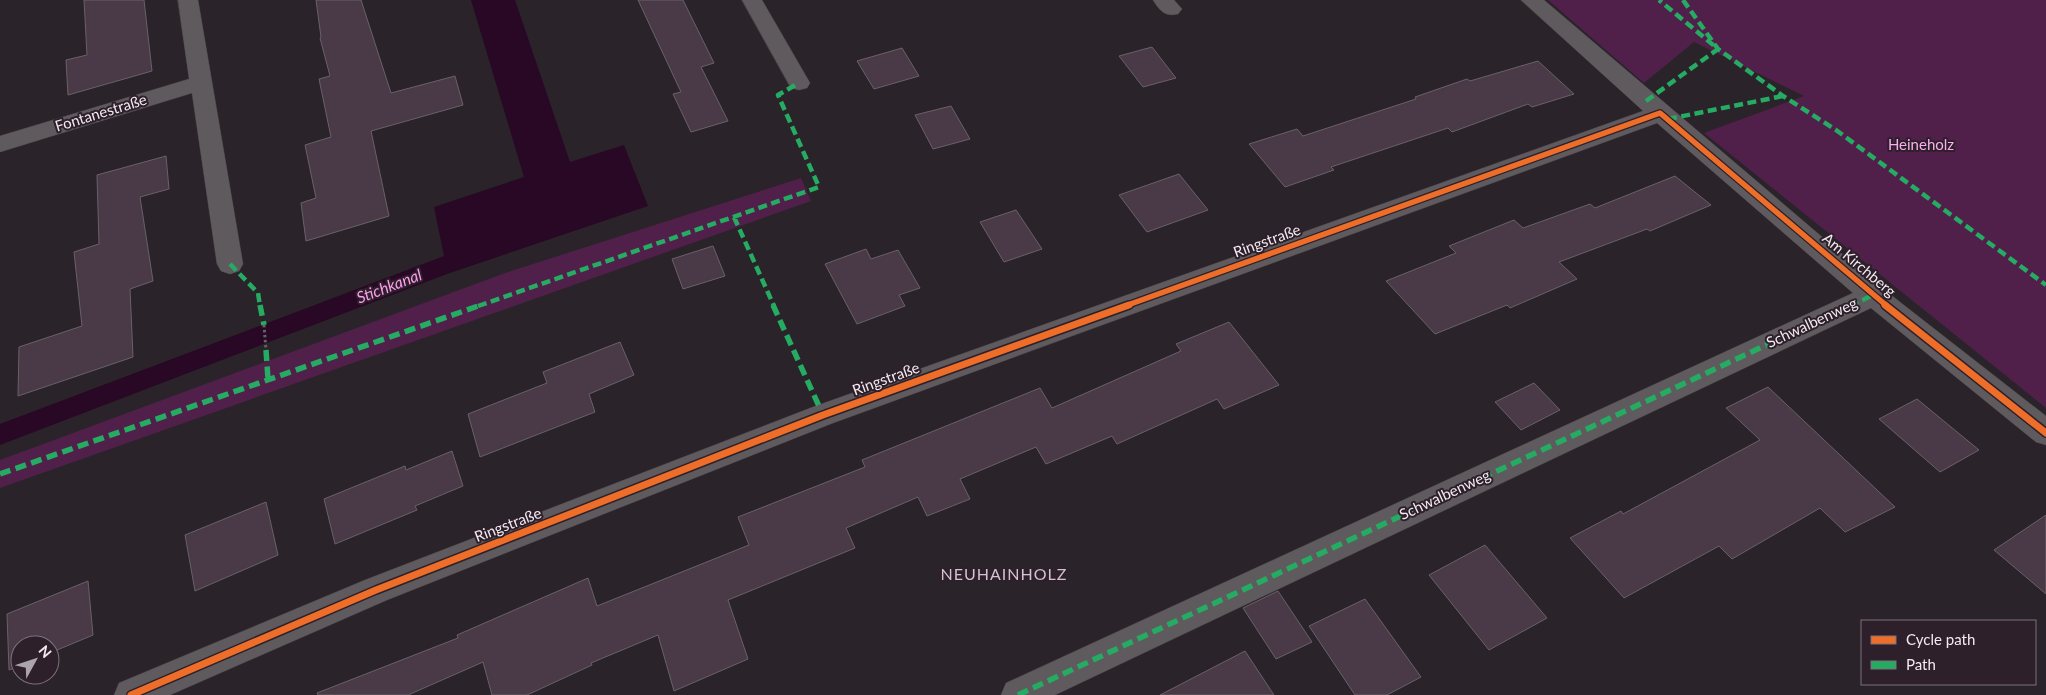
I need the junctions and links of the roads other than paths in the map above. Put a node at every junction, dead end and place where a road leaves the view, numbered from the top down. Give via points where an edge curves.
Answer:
1 (188, 0) edge
2 (752, 0) edge
3 (1531, 0) edge
4 (201, 83) junction
5 (799, 83) dead end
6 (1660, 113) junction
7 (0, 144) edge
8 (230, 264) dead end
9 (1873, 294) junction
10 (2046, 433) edge
11 (131, 695) edge
12 (1018, 695) edge

1 - 4 street
2 - 5 street
3 - 6 street, Am Kirchberg
4 - 7 street, Fontanestraße
4 - 8 street
6 - 9 street, Am Kirchberg
6 - 11 street, Ringstraße via 823,415 376,590
9 - 10 street, Am Kirchberg
9 - 12 street, Schwalbenweg

